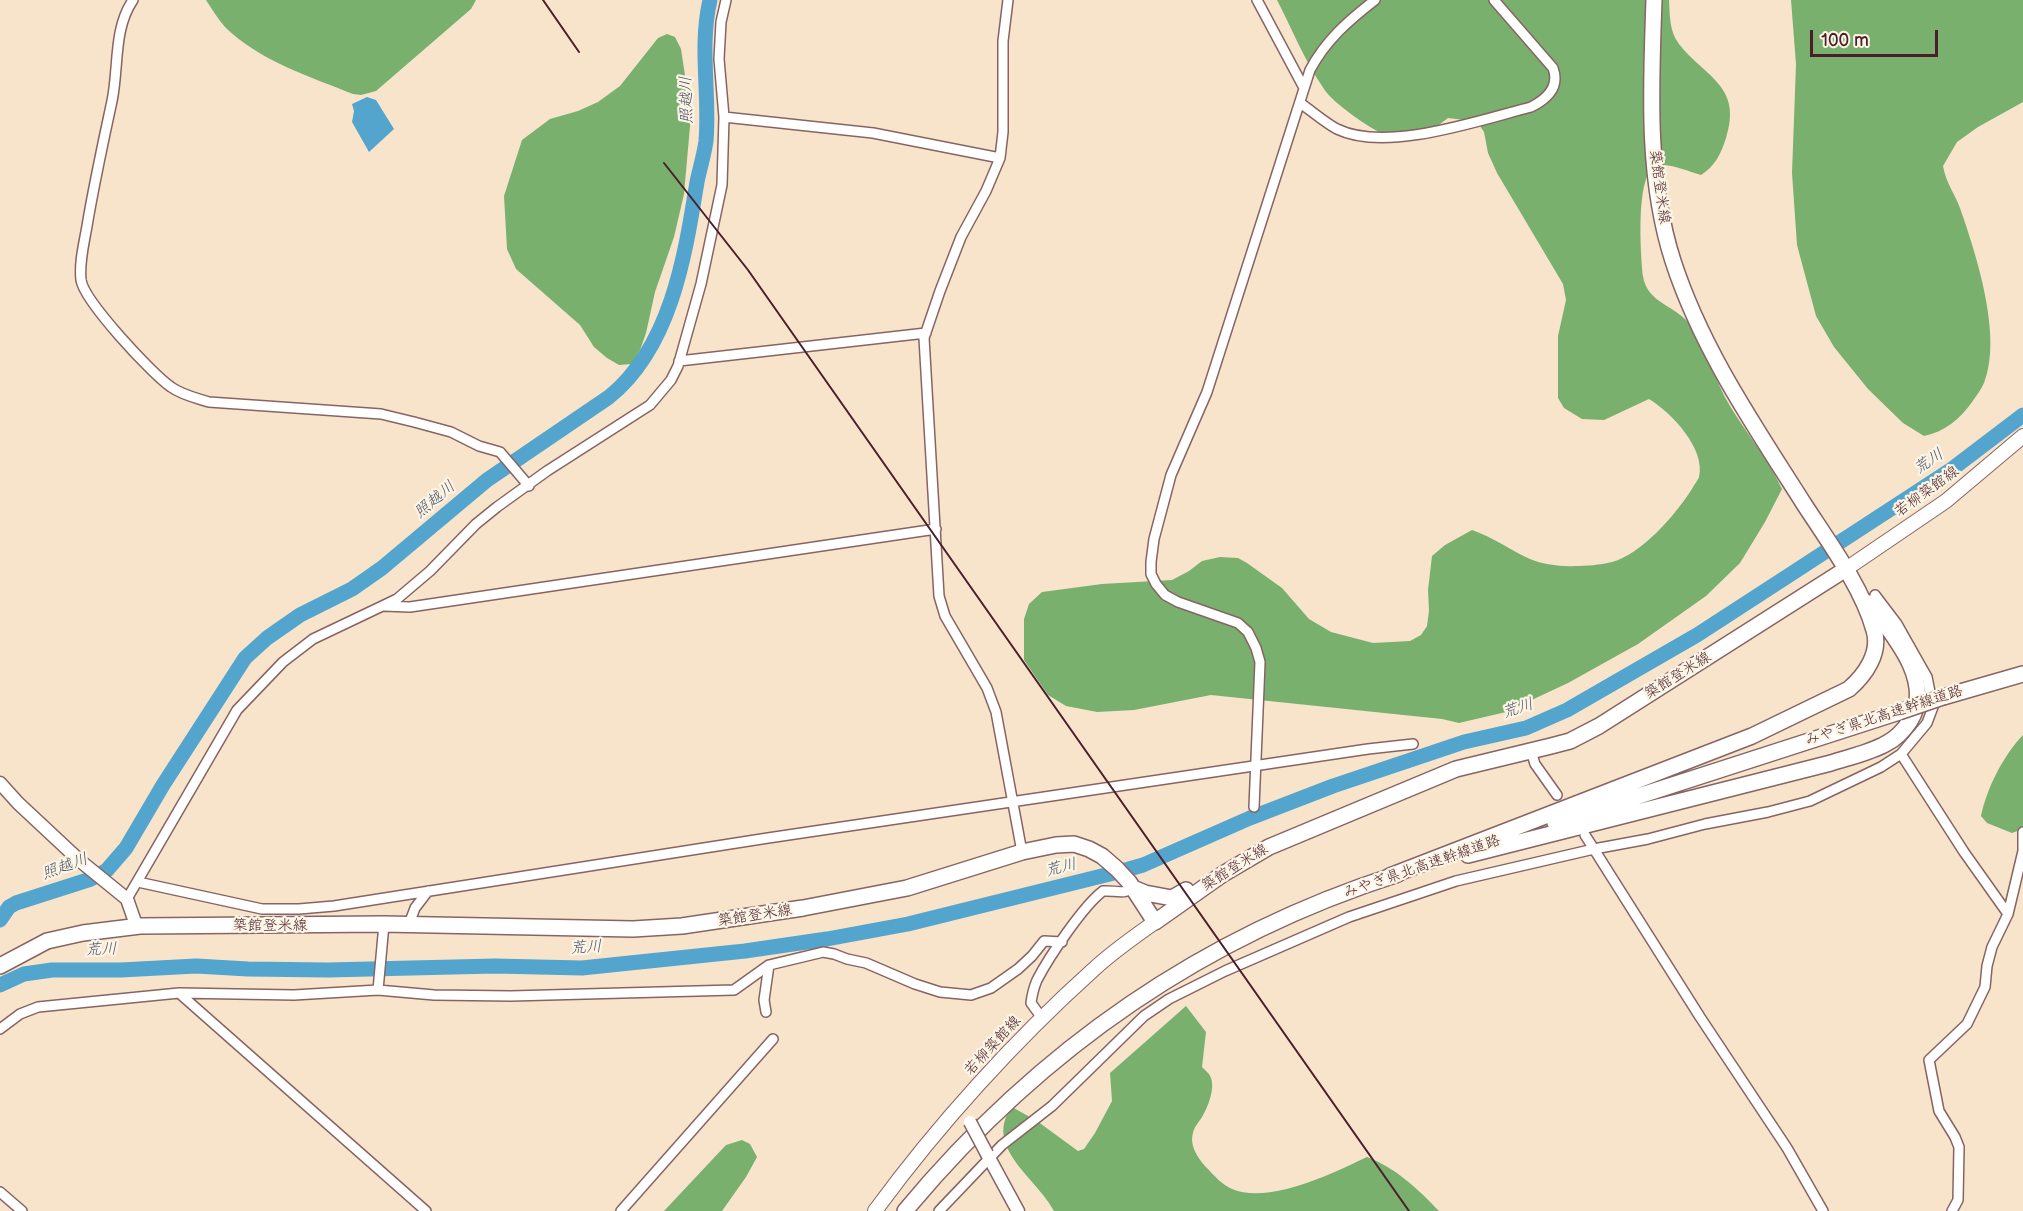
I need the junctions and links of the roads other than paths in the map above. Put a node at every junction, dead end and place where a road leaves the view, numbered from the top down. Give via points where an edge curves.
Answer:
1 (134, 0) edge
2 (726, 0) edge
3 (1008, 0) edge
4 (1257, 0) edge
5 (1375, 0) edge
6 (1494, 0) edge
7 (1654, 0) edge
8 (1304, 88) junction
9 (1300, 103) junction
10 (724, 117) junction
11 (1000, 158) junction
12 (926, 333) junction
13 (679, 361) junction
14 (2023, 436) edge
15 (529, 486) junction
16 (936, 530) junction
17 (1843, 564) junction
18 (1854, 584) junction
19 (1875, 595) dead end
20 (382, 606) junction
21 (2023, 674) edge
22 (1413, 744) dead end
23 (1531, 751) junction
24 (1901, 754) junction
25 (1255, 766) junction
26 (0, 783) edge
27 (1557, 795) dead end
28 (1013, 803) junction
29 (1254, 807) dead end
30 (2023, 832) edge
31 (1585, 834) dead end
32 (1594, 849) junction
33 (1022, 852) junction
34 (1223, 874) junction
35 (1390, 876) junction
36 (138, 882) junction
37 (1131, 885) junction
38 (428, 891) junction
39 (125, 897) junction
40 (2008, 914) junction
41 (1155, 922) junction
42 (384, 924) junction
43 (409, 924) junction
44 (140, 926) junction
45 (1062, 942) junction
46 (769, 965) junction
47 (0, 966) edge
48 (379, 987) junction
49 (179, 993) junction
50 (766, 1012) dead end
51 (1042, 1018) junction
52 (0, 1029) edge
53 (773, 1039) dead end
54 (960, 1106) junction
55 (988, 1156) junction
56 (0, 1192) edge
57 (22, 1211) edge
58 (426, 1211) edge
59 (621, 1211) edge
60 (875, 1211) edge
61 (905, 1211) edge
62 (939, 1211) edge
63 (1018, 1211) edge
64 (1823, 1211) edge
65 (1952, 1211) edge

1 - 15 street via 121,27 113,98 81,264 81,283 124,343 171,387 187,396 209,402 381,414 423,424 500,452
2 - 10 street via 719,59
3 - 11 street
4 - 8 street
5 - 8 street via 1344,24 1326,45
6 - 9 street via 1553,68 1554,87 1544,101 1442,129 1391,138 1338,129
7 - 17 main road, 築館登米線 via 1651,78 1655,170 1672,260 1706,344 1734,395
8 - 9 street
9 - 25 street via 1206,392 1171,475 1150,562 1151,574 1165,595 1238,623 1248,632 1260,662
10 - 11 street via 873,133
10 - 13 street via 722,185 701,284
11 - 12 street via 961,237
12 - 13 street
12 - 16 street
13 - 15 street via 671,380 650,405
14 - 17 main road, 若柳築館線 via 1946,501
15 - 20 street via 476,524 414,586
16 - 20 street via 410,607
16 - 28 street via 939,596 945,616 987,688 996,712
17 - 18 main road
17 - 23 main road, 築館登米線 via 1599,726 1570,741
18 - 35 main road via 1875,632 1875,647 1870,664 1849,689 1741,741
18 - 35 main road via 1888,627 1909,663 1918,690 1913,716 1899,735 1887,743 1831,763
19 - 24 street via 1897,624 1927,677 1933,707 1927,723
20 - 36 street via 313,639 237,710
21 - 35 main road, みやぎ県北高速幹線道路, bridge
22 - 25 street
23 - 27 street via 1535,764
23 - 34 main road, 築館登米線 via 1429,778 1269,847
24 - 32 street via 1810,801
24 - 40 street
25 - 28 street
25 - 29 street
26 - 39 street via 79,860
28 - 33 street
28 - 38 street
30 - 40 street via 2023,851
31 - 32 street
32 - 55 street via 1456,881 1359,913 1169,999 1144,1016 1052,1106
32 - 64 street via 1787,1148
33 - 37 main road, 築館登米線 via 1074,844 1102,856
33 - 43 main road, 築館登米線 via 908,888 682,926 578,929
34 - 37 main road via 1172,898 1145,893
34 - 41 main road, 築館登米線
35 - 61 main road, みやぎ県北高速幹線道路 via 1283,919 1183,970 1127,1005 1013,1095 952,1156
36 - 38 street via 262,909 334,906
36 - 39 street
37 - 41 main road, 築館登米線
37 - 45 street via 1128,891 1103,891
38 - 43 street
39 - 44 street
40 - 65 street via 1992,947 1985,987 1967,1024 1929,1060 1939,1111 1959,1147 1958,1200
41 - 51 main road, 若柳築館線 via 1095,968
42 - 43 main road, 築館登米線
42 - 44 main road, 築館登米線
42 - 48 street
44 - 47 main road, 築館登米線 via 47,941
45 - 46 street via 1044,941 1018,969 992,988 971,995 932,989 866,963 823,952
45 - 51 street via 1036,982 1032,997 1031,1003
46 - 48 street via 734,990 511,996 434,995
46 - 50 street
48 - 49 street via 294,995
49 - 52 street via 38,1007
49 - 58 street
51 - 54 main road, 若柳築館線
53 - 59 street
54 - 55 street, bridge
54 - 60 main road, 若柳築館線
55 - 62 street
55 - 63 street
56 - 57 street

